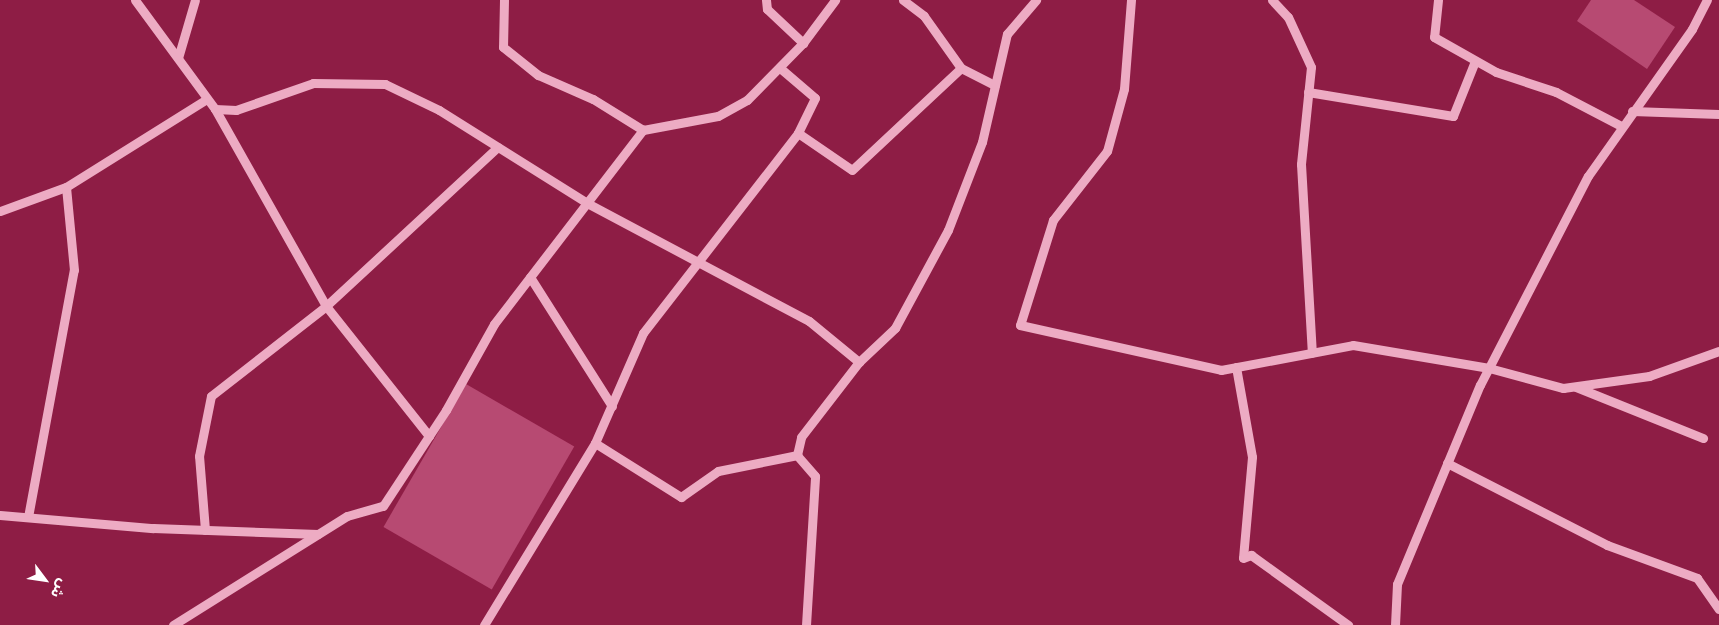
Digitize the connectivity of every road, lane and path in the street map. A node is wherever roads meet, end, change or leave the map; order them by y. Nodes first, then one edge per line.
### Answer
1 (135, 0) edge
2 (195, 0) edge
3 (504, 0) edge
4 (766, 0) edge
5 (835, 0) edge
6 (903, 0) edge
7 (1036, 0) edge
8 (1131, 0) edge
9 (1272, 0) edge
10 (1438, 0) edge
11 (1707, 0) edge
12 (803, 42) junction
13 (178, 58) junction
14 (1475, 61) junction
15 (780, 68) junction
16 (961, 68) junction
17 (995, 85) junction
18 (1308, 92) junction
19 (208, 99) junction
20 (215, 109) junction
21 (1632, 111) junction
22 (1719, 114) edge
23 (1621, 126) junction
24 (643, 130) junction
25 (798, 133) junction
26 (498, 146) junction
27 (66, 187) junction
28 (587, 203) junction
29 (0, 211) edge
30 (699, 264) junction
31 (530, 277) junction
32 (326, 306) junction
33 (1719, 351) edge
34 (1312, 353) junction
35 (859, 362) junction
36 (1236, 367) junction
37 (1489, 368) junction
38 (1574, 386) junction
39 (612, 406) junction
40 (429, 436) junction
41 (1703, 438) dead end
42 (596, 443) junction
43 (796, 455) junction
44 (1447, 463) junction
45 (0, 515) edge
46 (28, 517) junction
47 (205, 530) junction
48 (318, 534) junction
49 (1719, 609) edge
50 (173, 625) edge
51 (484, 625) edge
52 (806, 625) edge
53 (1348, 625) edge
54 (1395, 625) edge

1 - 13 street
2 - 13 street
3 - 24 street
4 - 12 street
5 - 12 street
6 - 16 street
7 - 17 street
8 - 36 street
9 - 18 street
10 - 14 street
11 - 21 street
12 - 15 street
13 - 19 street
14 - 18 street
14 - 23 street
15 - 24 street
15 - 25 street
16 - 17 street
16 - 25 street
17 - 35 street
18 - 34 street
19 - 20 street
19 - 27 street
20 - 26 street
20 - 32 street
21 - 22 street
21 - 23 street
23 - 37 street
24 - 28 street
25 - 30 street
26 - 28 street
26 - 32 street
27 - 29 street
27 - 46 street
28 - 30 street
28 - 31 street
30 - 35 street
30 - 39 street
31 - 39 street
31 - 40 street
32 - 40 street
32 - 47 street
33 - 38 street
34 - 36 street
34 - 37 street
35 - 43 street
36 - 53 street
37 - 38 street
37 - 44 street
38 - 41 street
39 - 42 street
40 - 48 street
42 - 43 street
42 - 51 street
43 - 52 street
44 - 49 street
44 - 54 street
45 - 46 street
46 - 47 street
47 - 48 street
48 - 50 street

